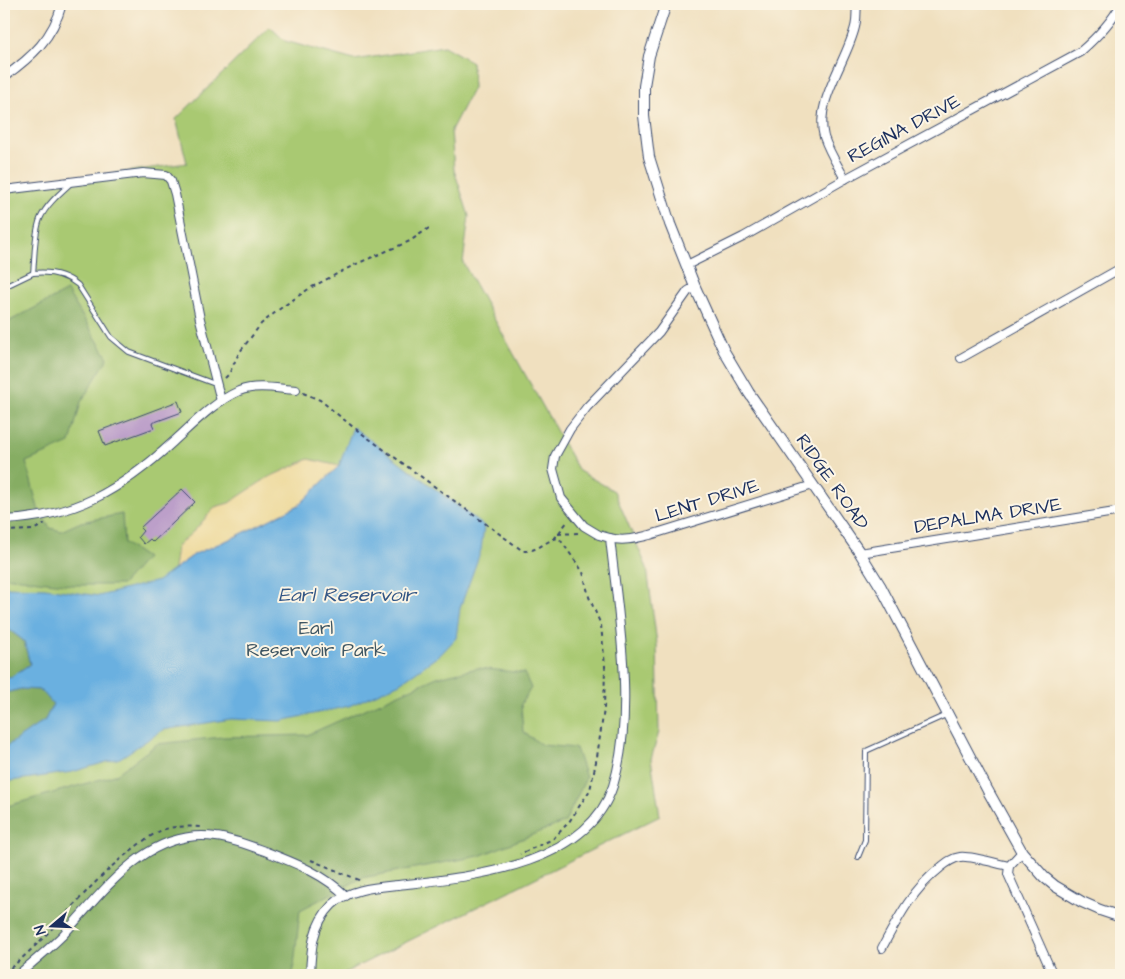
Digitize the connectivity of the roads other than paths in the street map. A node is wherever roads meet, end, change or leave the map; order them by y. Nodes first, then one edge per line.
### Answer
1 (62, 4) edge
2 (666, 4) edge
3 (857, 4) edge
4 (1121, 4) edge
5 (4, 77) edge
6 (845, 179) junction
7 (71, 183) junction
8 (4, 190) edge
9 (687, 266) junction
10 (1121, 268) edge
11 (34, 273) junction
12 (695, 286) junction
13 (4, 287) edge
14 (960, 358) dead end
15 (217, 384) junction
16 (296, 390) road end
17 (221, 401) junction
18 (813, 485) junction
19 (1121, 511) edge
20 (4, 520) edge
21 (610, 538) junction
22 (860, 553) junction
23 (948, 714) junction
24 (1022, 852) junction
25 (858, 857) dead end
26 (1009, 866) junction
27 (346, 896) junction
28 (1121, 917) edge
29 (882, 948) dead end
30 (18, 975) edge
31 (310, 975) edge
32 (1053, 975) edge

1 - 5 street
2 - 9 street, RIDGE ROAD
3 - 6 street
4 - 6 street, REGINA DRIVE
6 - 9 street, REGINA DRIVE
7 - 8 street
7 - 11 lane
7 - 15 street
9 - 12 street, RIDGE ROAD
10 - 14 street
11 - 13 lane
11 - 15 lane
12 - 18 street, RIDGE ROAD
12 - 21 street
15 - 17 street
16 - 17 street
17 - 20 street
18 - 21 street, LENT DRIVE
18 - 22 street, RIDGE ROAD
19 - 22 street, DEPALMA DRIVE
21 - 27 street
22 - 23 street, RIDGE ROAD
23 - 24 street, RIDGE ROAD
23 - 25 lane
24 - 26 street
24 - 28 street, RIDGE ROAD
26 - 29 street
26 - 32 street
27 - 30 street
27 - 31 street

